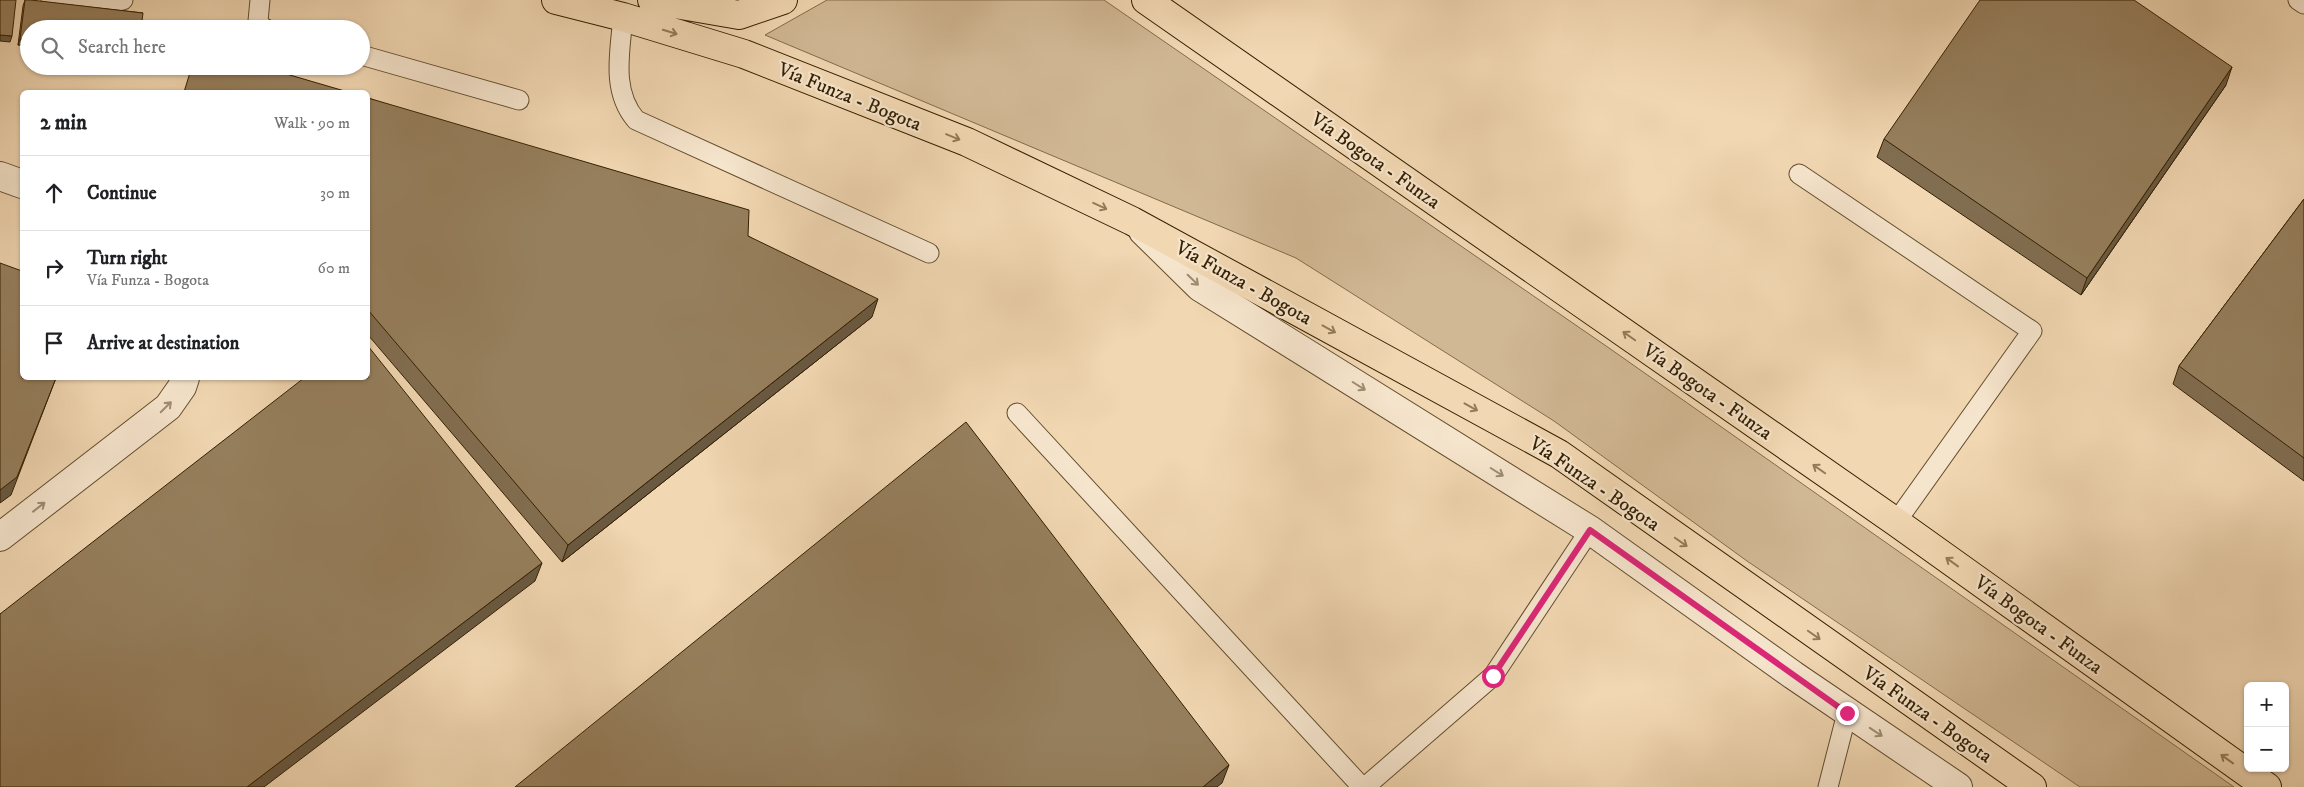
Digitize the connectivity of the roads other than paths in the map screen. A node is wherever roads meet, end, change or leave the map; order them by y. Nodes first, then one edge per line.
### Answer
1 (51, 0) edge
2 (123, 0) edge
3 (260, 0) edge
4 (556, 0) edge
5 (652, 0) edge
6 (782, 0) edge
7 (1146, 0) edge
8 (2298, 0) edge
9 (2304, 4) edge
10 (623, 18) junction
11 (258, 20) edge
12 (370, 58) edge
13 (519, 100) dead end
14 (1799, 174) dead end
15 (0, 176) edge
16 (20, 183) edge
17 (1132, 221) junction
18 (929, 253) dead end
19 (184, 380) edge
20 (1017, 413) dead end
21 (1896, 522) junction
22 (1590, 530) junction
23 (0, 537) edge
24 (1847, 713) junction
25 (1363, 787) edge
26 (1828, 787) edge
27 (1958, 787) edge
28 (2032, 787) edge
29 (2266, 787) edge

1 - 2 lane
3 - 11 lane
4 - 10 main road, Vía Funza - Bogota
5 - 6 main road
21 -> 7 main road, Vía Bogota - Funza
8 - 9 lane
10 -> 17 main road, Vía Funza - Bogota
10 - 18 lane
12 - 13 lane
14 - 21 lane
15 - 16 street
17 -> 22 street, Vía Funza - Bogota
17 -> 28 main road, Vía Funza - Bogota
23 -> 19 street
20 - 25 lane
29 -> 21 main road, Vía Bogota - Funza
22 - 24 street, Vía Funza - Bogota
22 - 25 lane
24 - 26 lane
24 -> 27 street, Vía Funza - Bogota

